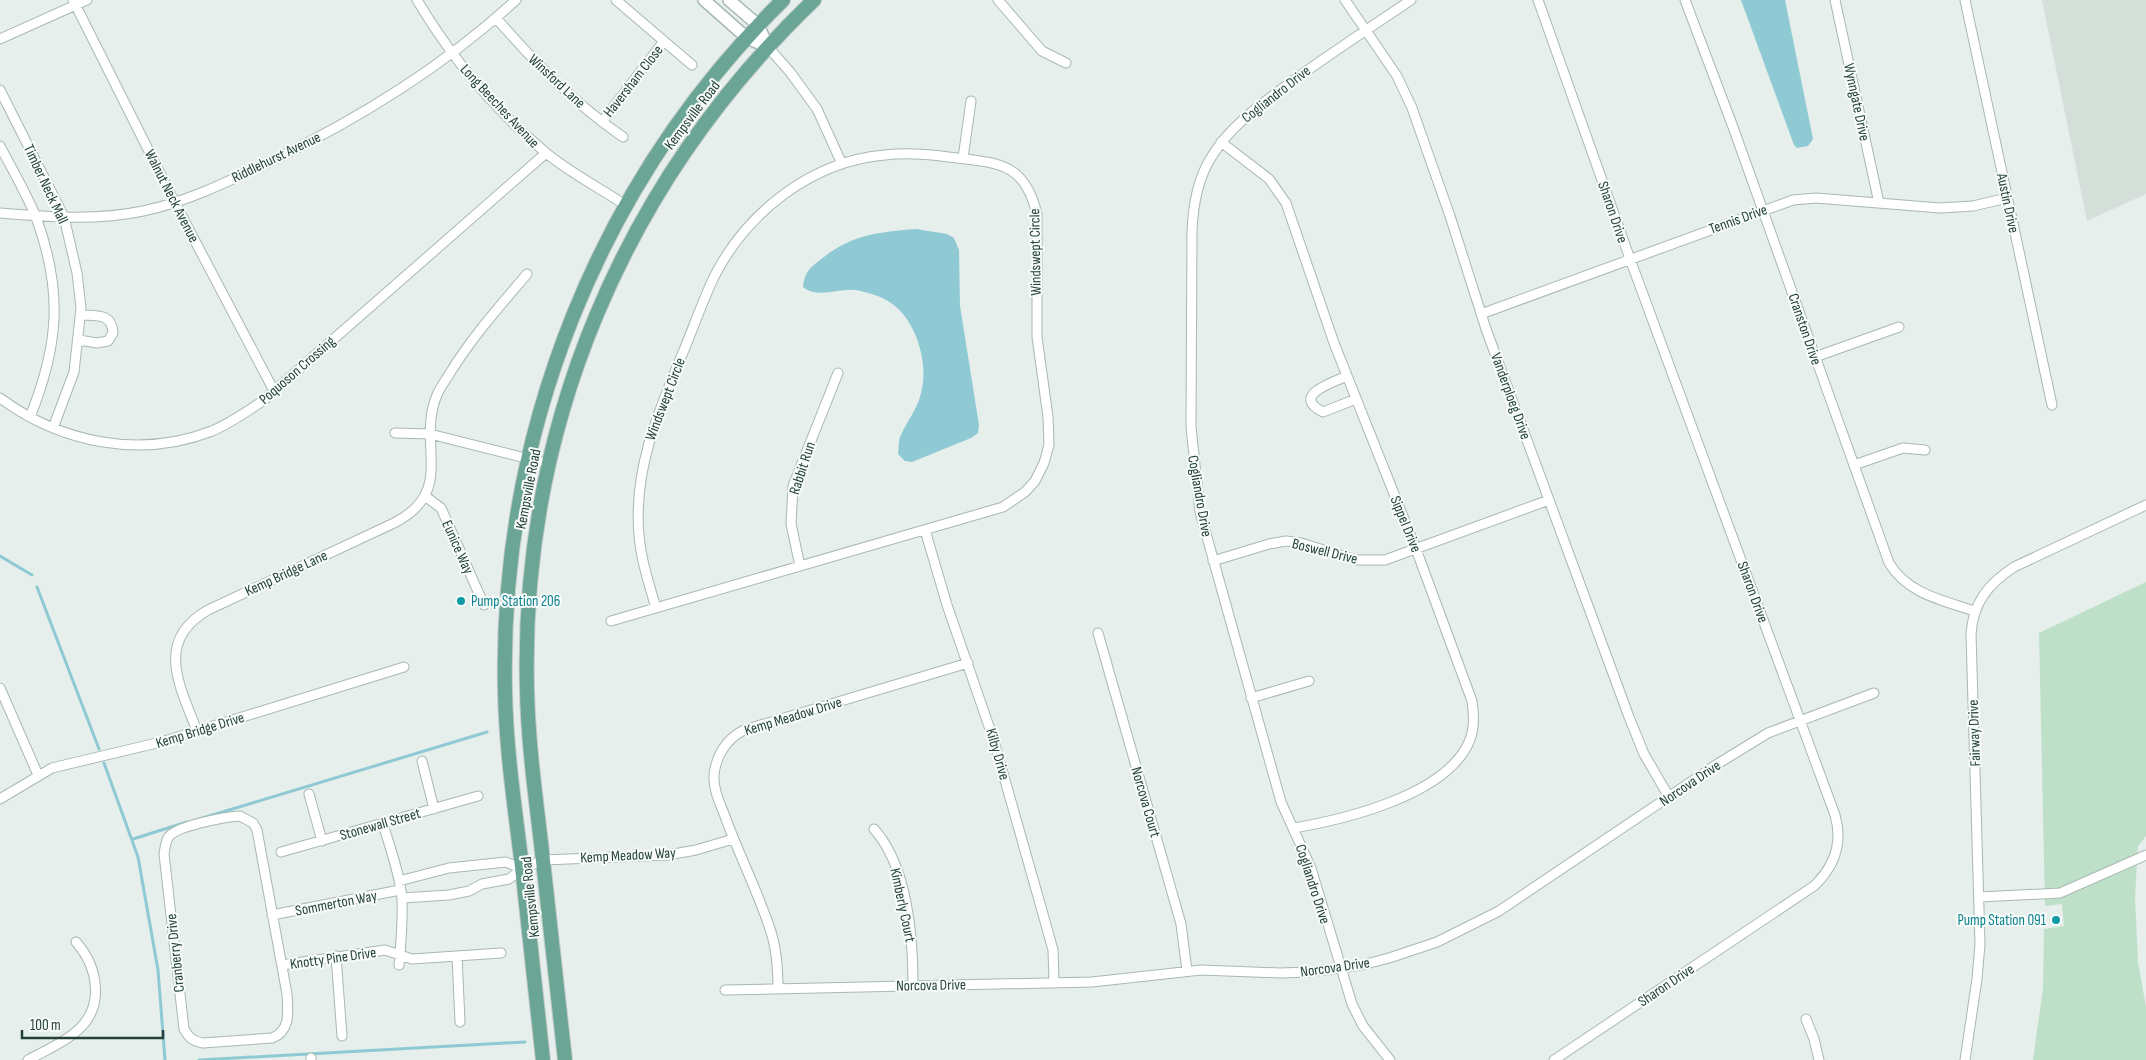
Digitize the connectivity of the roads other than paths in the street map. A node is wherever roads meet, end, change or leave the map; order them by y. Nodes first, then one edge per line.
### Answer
1 (87, 0) edge
2 (417, 0) edge
3 (516, 0) edge
4 (616, 0) edge
5 (704, 0) edge
6 (728, 0) edge
7 (783, 0) edge
8 (814, 0) edge
9 (998, 0) edge
10 (1345, 0) edge
11 (1411, 0) edge
12 (1538, 0) edge
13 (1684, 0) edge
14 (1835, 0) edge
15 (1965, 0) edge
16 (74, 3) edge
17 (496, 18) junction
18 (758, 26) junction
19 (1366, 30) junction
20 (747, 38) junction
21 (0, 39) edge
22 (664, 41) junction
23 (768, 47) junction
24 (452, 54) junction
25 (1066, 63) dead end
26 (692, 65) dead end
27 (0, 90) edge
28 (971, 101) dead end
29 (602, 122) junction
30 (624, 137) dead end
31 (1221, 142) junction
32 (0, 146) edge
33 (546, 154) junction
34 (963, 158) junction
35 (842, 164) junction
36 (2007, 198) junction
37 (174, 203) junction
38 (1878, 203) junction
39 (625, 205) junction
40 (1763, 210) junction
41 (0, 213) edge
42 (35, 216) junction
43 (64, 217) junction
44 (1630, 259) junction
45 (528, 274) dead end
46 (1481, 314) junction
47 (81, 315) junction
48 (1899, 328) dead end
49 (79, 340) junction
50 (1815, 357) junction
51 (838, 373) dead end
52 (1347, 376) junction
53 (274, 391) junction
54 (0, 398) edge
55 (1356, 399) junction
56 (2052, 405) dead end
57 (30, 417) junction
58 (53, 428) junction
59 (395, 433) dead end
60 (430, 434) junction
61 (1926, 450) dead end
62 (528, 458) junction
63 (549, 464) junction
64 (1854, 465) junction
65 (425, 496) junction
66 (1549, 500) junction
67 (2146, 505) edge
68 (925, 530) junction
69 (1416, 549) junction
70 (1213, 561) junction
71 (800, 566) junction
72 (484, 605) dead end
73 (656, 608) junction
74 (1974, 611) junction
75 (611, 621) dead end
76 (1098, 634) dead end
77 (968, 663) junction
78 (404, 667) dead end
79 (1309, 681) dead end
80 (0, 688) edge
81 (1874, 693) dead end
82 (1251, 698) junction
83 (1800, 720) junction
84 (197, 731) junction
85 (422, 761) dead end
86 (38, 775) junction
87 (309, 794) dead end
88 (478, 796) dead end
89 (1669, 797) junction
90 (0, 799) edge
91 (434, 809) junction
92 (383, 824) junction
93 (1294, 828) junction
94 (874, 829) dead end
95 (733, 839) junction
96 (322, 840) junction
97 (281, 852) dead end
98 (2146, 855) edge
99 (543, 860) junction
100 (522, 869) junction
101 (400, 890) junction
102 (1979, 897) junction
103 (272, 915) junction
104 (76, 942) dead end
105 (502, 953) dead end
106 (400, 954) junction
107 (336, 956) junction
108 (457, 956) junction
109 (282, 964) junction
110 (399, 965) dead end
111 (1340, 968) junction
112 (1187, 971) junction
113 (1054, 982) junction
114 (913, 986) junction
115 (778, 989) junction
116 (725, 990) dead end
117 (1806, 1019) dead end
118 (460, 1022) dead end
119 (342, 1036) dead end
120 (28, 1060) edge
121 (543, 1060) edge
122 (565, 1060) edge
123 (1390, 1060) edge
124 (1554, 1060) edge
125 (1819, 1060) edge
126 (1965, 1060) edge

1 - 16 street
2 - 24 street, Long Beeches Avenue
3 - 17 street, Riddlehurst Avenue
4 - 22 street
5 - 20 street
6 - 18 street
7 - 18 main road, Kempsville Road
8 - 23 main road, Kempsville Road
9 - 25 street
10 - 19 street, Vanderploeg Drive
11 - 19 street, Cogliandro Drive
12 - 44 street, Sharon Drive
13 - 40 street, Cranston Drive
14 - 38 street, Wynngate Drive
15 - 36 street, Austin Drive
16 - 21 street
16 - 37 street, Walnut Neck Avenue
17 - 24 street, Riddlehurst Avenue
17 - 29 street, Winsford Lane
18 - 20 main road, Kempsville Road
18 - 23 street
19 - 31 street, Cogliandro Drive
19 - 46 street, Vanderploeg Drive
20 - 23 street
20 - 39 main road, Kempsville Road
22 - 26 street
22 - 29 street, Haversham Close
23 - 35 street
23 - 63 main road, Kempsville Road
24 - 33 street, Long Beeches Avenue
24 - 37 street, Riddlehurst Avenue
27 - 43 street, Timber Neck Mall
28 - 34 street
29 - 30 street, Winsford Lane
31 - 52 street, Sippel Drive
31 - 70 street, Cogliandro Drive
32 - 42 street, Timber Neck Mall
33 - 39 street, Long Beeches Avenue
33 - 53 street, Poquoson Crossing
34 - 35 street, Windswept Circle
34 - 68 street, Windswept Circle
35 - 73 street, Windswept Circle
36 - 38 street, Tennis Drive
36 - 56 street, Austin Drive
37 - 43 street, Riddlehurst Avenue
37 - 53 street, Walnut Neck Avenue
38 - 40 street, Tennis Drive
39 - 62 main road, Kempsville Road
40 - 44 street, Tennis Drive
40 - 50 street, Cranston Drive
41 - 42 street, Riddlehurst Avenue
42 - 43 street, Riddlehurst Avenue
42 - 57 street, Timber Neck Mall
43 - 47 street, Timber Neck Mall
44 - 46 street, Tennis Drive
44 - 83 street, Sharon Drive
45 - 60 street, Kemp Bridge Lane
46 - 66 street, Vanderploeg Drive
47 - 49 street, Timber Neck Mall
47 - 49 street
48 - 50 street
49 - 58 street, Timber Neck Mall
50 - 64 street, Cranston Drive
51 - 71 street, Rabbit Run
52 - 55 street, Sippel Drive
52 - 55 street
53 - 58 street, Poquoson Crossing
54 - 57 street, Poquoson Crossing
55 - 69 street, Sippel Drive
57 - 58 street, Poquoson Crossing
59 - 60 street
60 - 62 street
60 - 65 street, Kemp Bridge Lane
61 - 64 street
62 - 63 street
62 - 100 main road, Kempsville Road
63 - 99 main road, Kempsville Road
64 - 74 street, Cranston Drive
65 - 72 street, Eunice Way
65 - 84 street, Kemp Bridge Lane
66 - 69 street, Boswell Drive
66 - 89 street, Vanderploeg Drive
67 - 74 street, Fairway Drive
68 - 71 street, Windswept Circle
68 - 77 street, Kilby Drive
69 - 70 street, Boswell Drive
69 - 93 street, Sippel Drive
70 - 82 street, Cogliandro Drive
71 - 73 street, Windswept Circle
73 - 75 street, Windswept Circle
74 - 102 street, Fairway Drive
76 - 112 street, Norcova Court
77 - 95 street, Kemp Meadow Drive
77 - 113 street, Kilby Drive
78 - 84 street, Kemp Bridge Drive
79 - 82 street
80 - 86 street
81 - 83 street, Norcova Drive
82 - 93 street, Cogliandro Drive
83 - 89 street, Norcova Drive
83 - 124 street, Sharon Drive
84 - 86 street, Kemp Bridge Drive
85 - 91 street
86 - 90 street, Kemp Bridge Drive
87 - 96 street
88 - 91 street, Stonewall Street
89 - 111 street, Norcova Drive
91 - 92 street, Stonewall Street
92 - 96 street, Stonewall Street
92 - 101 street
93 - 111 street, Cogliandro Drive
94 - 114 street, Kimberly Court
95 - 99 street, Kemp Meadow Way
95 - 115 street, Kemp Meadow Drive
96 - 97 street, Stonewall Street
98 - 102 street
99 - 100 street, Kemp Meadow Way
99 - 122 main road, Kempsville Road
100 - 101 street, Sommerton Way
100 - 101 street, Sommerton Way
100 - 121 main road, Kempsville Road
101 - 103 street, Sommerton Way
101 - 106 street
102 - 126 street, Fairway Drive
103 - 109 street, Cranberry Drive
103 - 109 street, Cranberry Drive
104 - 120 street
105 - 108 street, Knotty Pine Drive
106 - 107 street, Knotty Pine Drive
106 - 108 street, Knotty Pine Drive
106 - 110 street
107 - 109 street, Knotty Pine Drive
107 - 119 street
108 - 118 street
111 - 112 street, Norcova Drive
111 - 123 street, Cogliandro Drive
112 - 113 street, Norcova Drive
113 - 114 street, Norcova Drive
114 - 115 street, Norcova Drive
115 - 116 street, Norcova Drive
117 - 125 street

